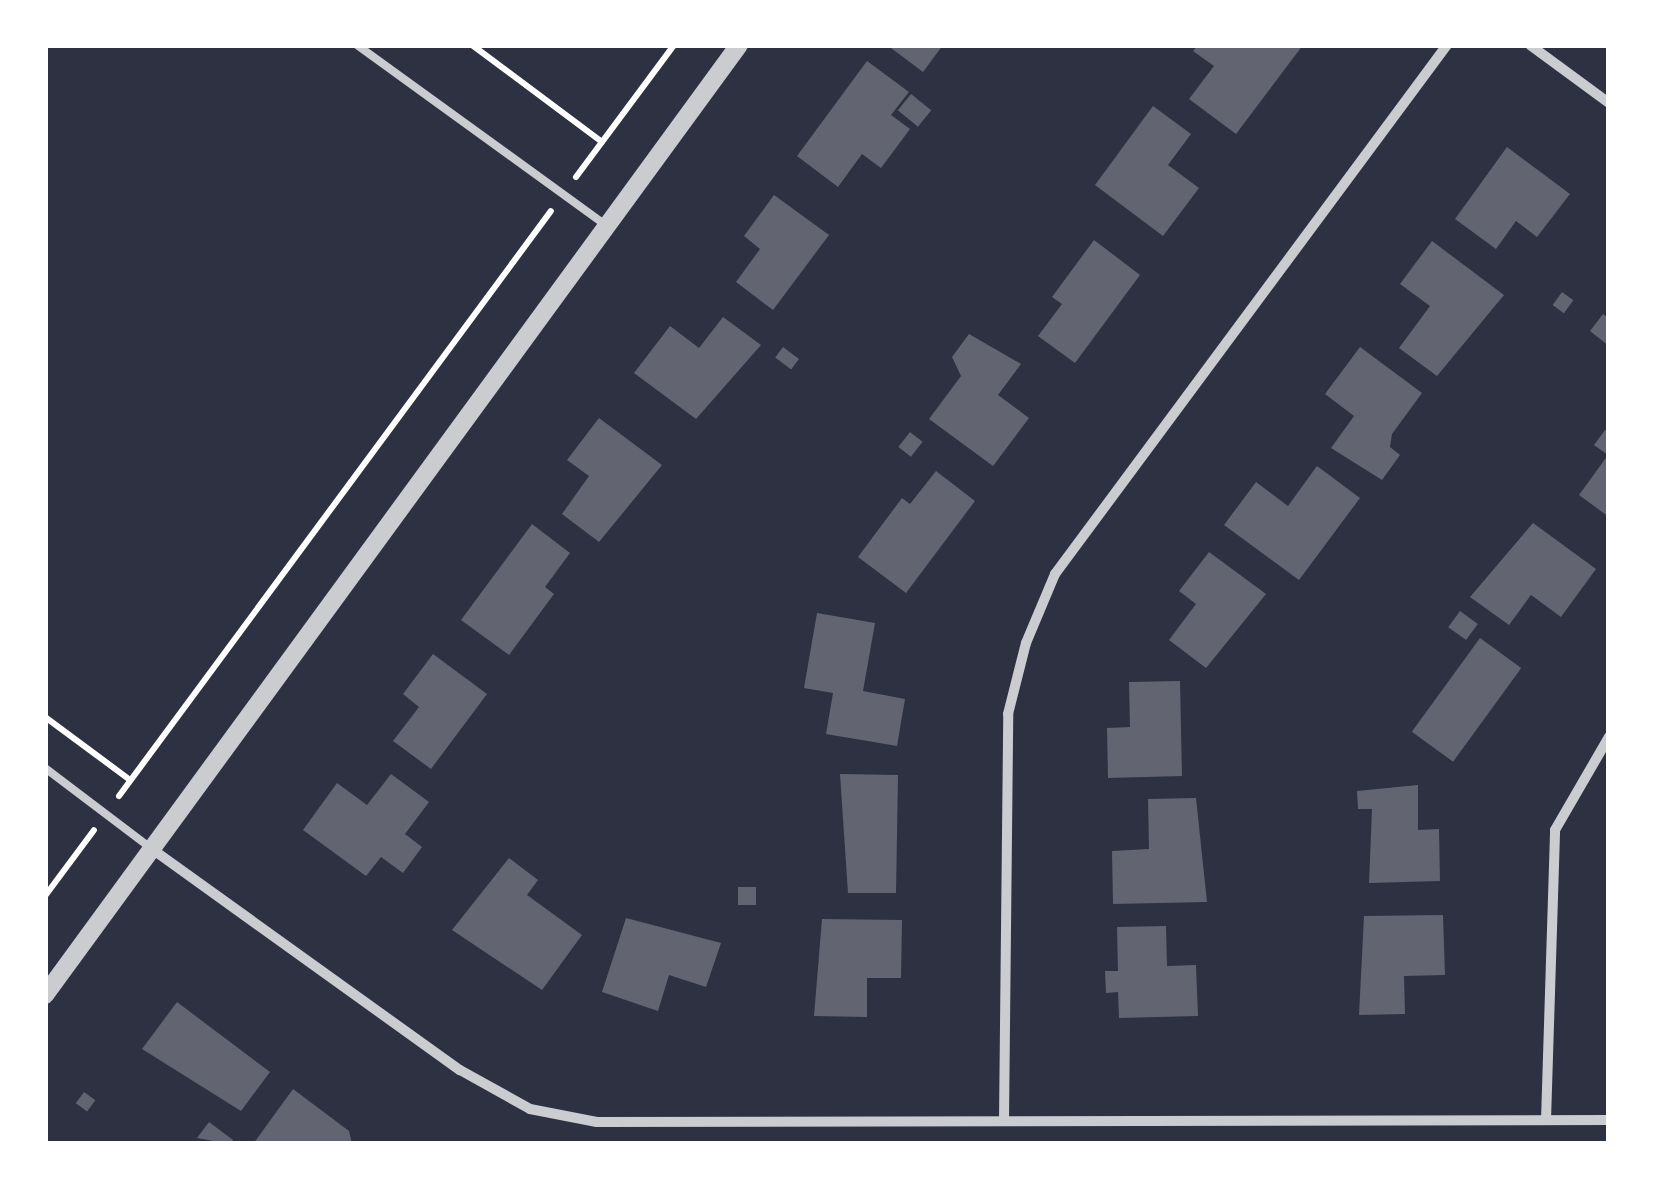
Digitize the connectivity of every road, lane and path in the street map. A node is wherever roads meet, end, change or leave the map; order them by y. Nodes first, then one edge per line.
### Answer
1 (357, 45) edge
2 (472, 45) edge
3 (674, 45) edge
4 (738, 45) edge
5 (1447, 45) edge
6 (1530, 45) edge
7 (1609, 104) edge
8 (602, 142) junction
9 (563, 194) junction
10 (607, 226) junction
11 (45, 717) edge
12 (1609, 738) edge
13 (45, 768) edge
14 (130, 780) junction
15 (106, 814) junction
16 (152, 849) junction
17 (45, 896) edge
18 (45, 996) edge
19 (1546, 1120) junction
20 (1609, 1120) edge
21 (1004, 1121) junction

1 - 9 lane
2 - 8 path
3 - 8 path
4 - 10 street
5 - 21 street
6 - 7 street
8 - 9 path
9 - 10 lane
9 - 14 path
10 - 16 street
11 - 14 path
12 - 19 street
13 - 15 lane
14 - 15 path
15 - 16 lane
15 - 17 path
16 - 18 street
16 - 21 street
19 - 20 street
19 - 21 street

